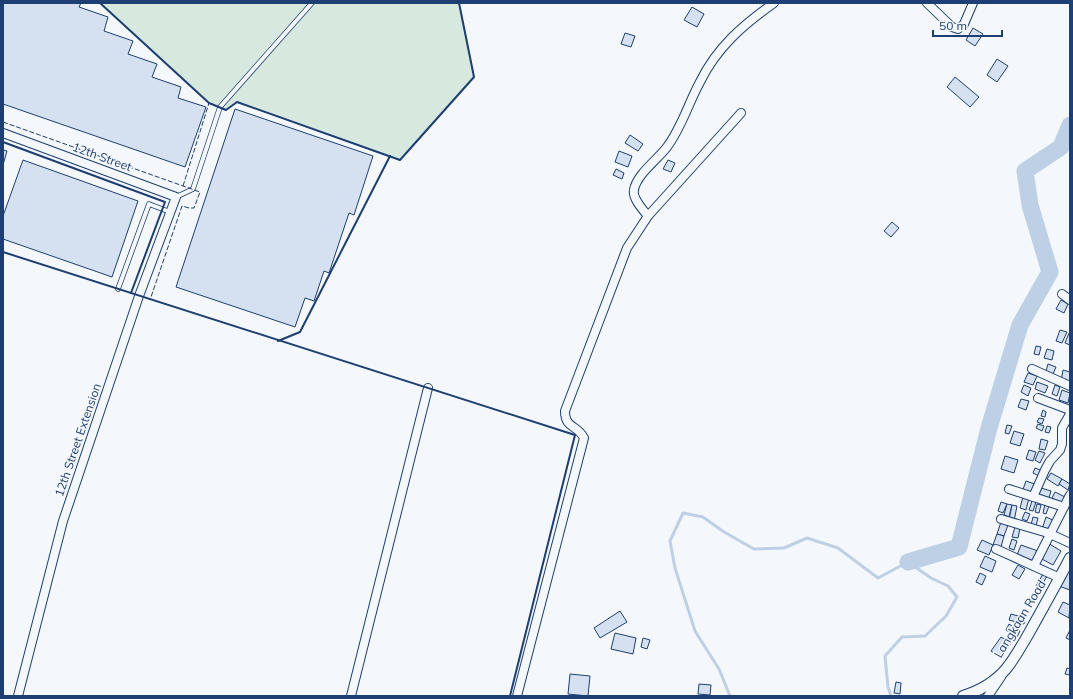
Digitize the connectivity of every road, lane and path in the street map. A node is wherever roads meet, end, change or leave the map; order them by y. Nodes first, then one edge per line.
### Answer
1 (312, 3) edge
2 (774, 3) edge
3 (927, 3) edge
4 (973, 3) edge
5 (741, 113) dead end
6 (3, 133) edge
7 (176, 197) junction
8 (171, 212) junction
9 (648, 216) junction
10 (118, 289) dead end
11 (1062, 294) dead end
12 (1070, 300) edge
13 (1032, 369) dead end
14 (1070, 386) edge
15 (428, 388) dead end
16 (1038, 398) dead end
17 (1070, 410) edge
18 (1070, 414) edge
19 (1009, 489) dead end
20 (1070, 495) edge
21 (1033, 497) junction
22 (1064, 507) junction
23 (1001, 519) dead end
24 (1051, 534) junction
25 (1070, 543) edge
26 (996, 549) dead end
27 (1069, 564) edge
28 (1034, 566) junction
29 (1060, 578) junction
30 (1006, 669) junction
31 (18, 696) edge
32 (351, 696) edge
33 (517, 696) edge
34 (963, 696) edge
35 (988, 696) edge

1 - 7 lane
2 - 9 street
3 - 4 street
5 - 9 street
6 - 7 street, 12th Street
7 - 8 street, 12th Street Extension
8 - 10 lane
8 - 31 street, 12th Street Extension
9 - 33 street
11 - 12 street
13 - 14 street
15 - 32 street
16 - 17 street
18 - 21 street
19 - 21 street
20 - 22 street
21 - 22 street
22 - 24 street
23 - 24 street
24 - 25 street
24 - 28 street
26 - 28 street
27 - 29 street, Langkaan Road
28 - 29 street
29 - 30 street, Langkaan Road
30 - 34 street, Langkaan Road
30 - 35 street

